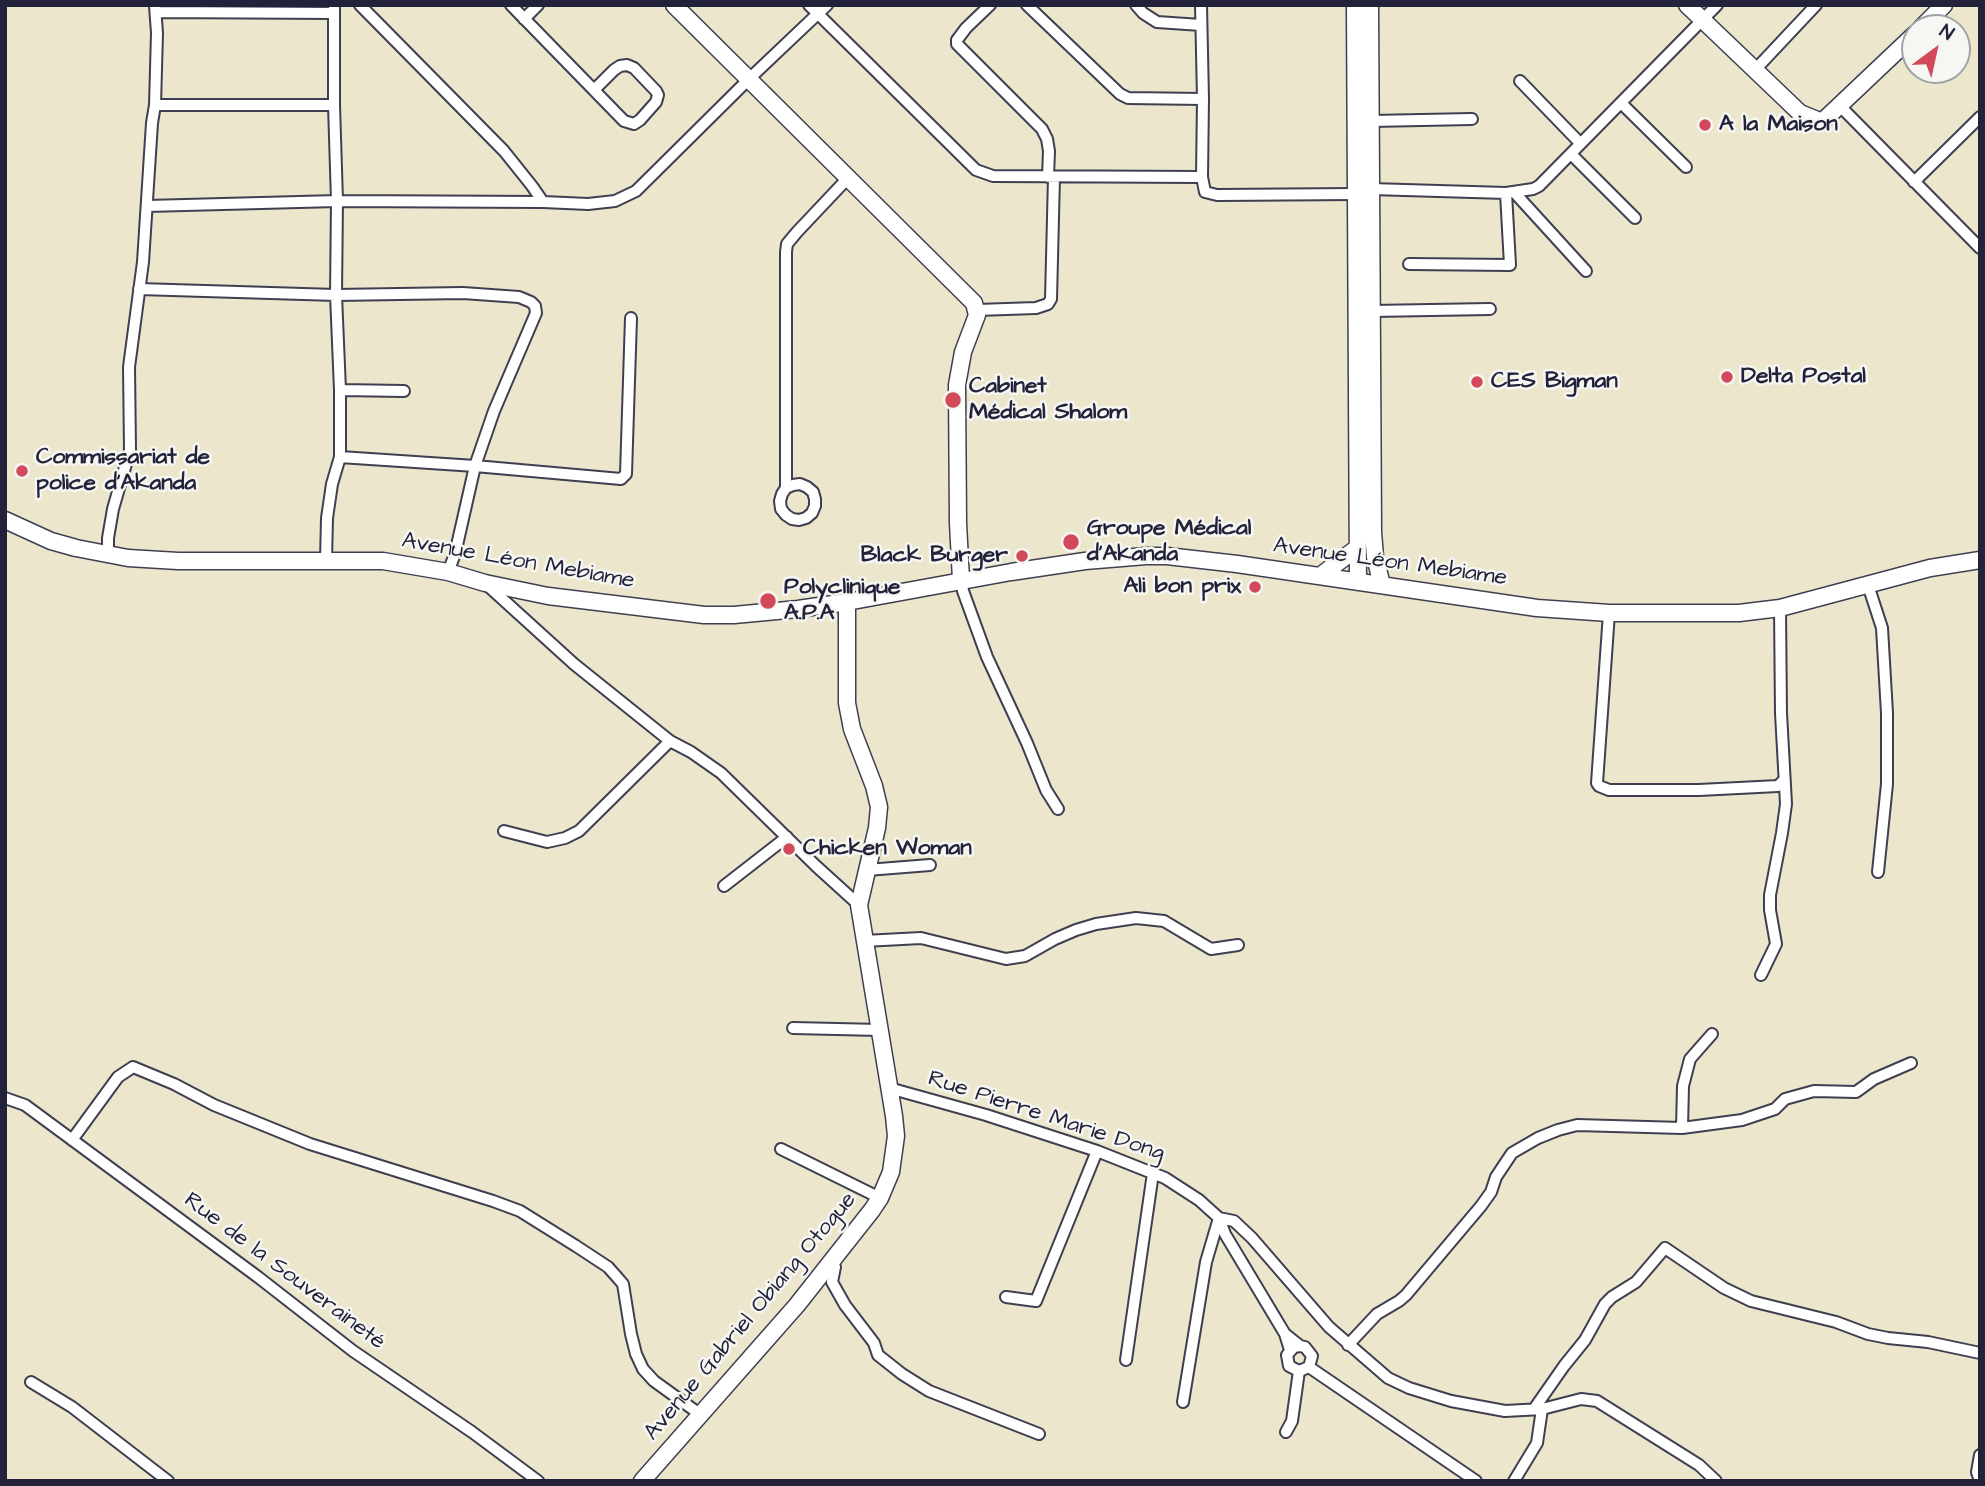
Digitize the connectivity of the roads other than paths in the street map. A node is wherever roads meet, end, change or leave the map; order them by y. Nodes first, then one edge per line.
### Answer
1 (360, 5) edge
2 (511, 5) edge
3 (538, 5) edge
4 (674, 5) edge
5 (809, 5) edge
6 (827, 5) edge
7 (990, 5) edge
8 (1027, 5) edge
9 (1136, 5) edge
10 (1201, 5) edge
11 (1355, 5) edge
12 (1370, 5) edge
13 (1687, 5) edge
14 (1717, 5) edge
15 (1816, 5) edge
16 (155, 9) edge
17 (334, 9) edge
18 (818, 15) junction
19 (524, 19) junction
20 (1703, 20) junction
21 (1201, 24) junction
22 (1901, 47) edge
23 (1754, 71) junction
24 (749, 79) junction
25 (1520, 81) dead end
26 (594, 90) junction
27 (1203, 99) junction
28 (1621, 103) junction
29 (155, 105) junction
30 (334, 105) junction
31 (1840, 106) junction
32 (1980, 117) edge
33 (1472, 119) dead end
34 (1371, 121) junction
35 (1580, 143) junction
36 (1571, 154) junction
37 (1686, 167) dead end
38 (1051, 177) junction
39 (1202, 177) junction
40 (848, 178) junction
41 (1914, 182) junction
42 (1364, 192) junction
43 (1510, 193) junction
44 (337, 201) junction
45 (543, 202) junction
46 (147, 206) junction
47 (1635, 218) dead end
48 (1978, 244) edge
49 (1409, 264) dead end
50 (1586, 271) dead end
51 (139, 289) junction
52 (336, 295) junction
53 (1490, 309) dead end
54 (977, 310) junction
55 (1372, 311) junction
56 (631, 318) dead end
57 (340, 390) junction
58 (404, 391) dead end
59 (340, 457) junction
60 (475, 466) junction
61 (786, 488) dead end
62 (5, 520) edge
63 (1357, 548) junction
64 (108, 555) junction
65 (1980, 560) edge
66 (326, 561) junction
67 (448, 572) junction
68 (1320, 576) junction
69 (961, 580) junction
70 (1358, 582) junction
71 (485, 583) junction
72 (1381, 584) junction
73 (1868, 585) junction
74 (847, 602) junction
75 (1780, 608) junction
76 (1609, 613) junction
77 (670, 740) junction
78 (1783, 781) junction
79 (1058, 809) dead end
80 (504, 831) dead end
81 (787, 837) junction
82 (930, 866) dead end
83 (867, 870) junction
84 (1878, 872) dead end
85 (724, 886) dead end
86 (859, 905) junction
87 (864, 941) junction
88 (1238, 945) dead end
89 (1761, 975) dead end
90 (793, 1028) dead end
91 (880, 1030) junction
92 (1712, 1034) dead end
93 (1911, 1063) dead end
94 (889, 1088) junction
95 (5, 1098) edge
96 (1682, 1128) junction
97 (72, 1140) junction
98 (780, 1149) dead end
99 (1097, 1151) junction
100 (1153, 1173) junction
101 (880, 1198) junction
102 (1219, 1218) junction
103 (831, 1263) junction
104 (1006, 1297) dead end
105 (1348, 1345) junction
106 (1295, 1348) junction
107 (1980, 1353) edge
108 (1126, 1360) dead end
109 (1304, 1369) junction
110 (32, 1382) dead end
111 (1183, 1402) dead end
112 (1538, 1409) junction
113 (701, 1415) junction
114 (1286, 1432) dead end
115 (1039, 1434) dead end
116 (1980, 1455) edge
117 (168, 1481) edge
118 (538, 1481) edge
119 (642, 1481) edge
120 (1476, 1481) edge
121 (1514, 1481) edge
122 (1716, 1481) edge
123 (1980, 1481) edge

1 - 45 street
2 - 19 street
3 - 19 street
4 - 24 street
5 - 18 street
6 - 18 street
7 - 38 street
8 - 27 street
9 - 21 street
10 - 21 street
11 - 42 street
12 - 34 street
13 - 20 street
14 - 20 street
15 - 23 street
16 - 17 street
16 - 29 street
17 - 30 street
18 - 24 street
18 - 38 street
19 - 26 street
20 - 23 street
20 - 28 street
21 - 27 street
22 - 31 street
23 - 31 street
24 - 40 street
24 - 45 street
25 - 35 street
26 - 26 street
27 - 39 street
28 - 35 street
28 - 37 street
29 - 30 street
29 - 46 street
30 - 44 street
31 - 41 street
32 - 41 street
33 - 34 street
34 - 42 street
35 - 36 street
36 - 43 street
36 - 47 street
38 - 39 street
38 - 54 street
39 - 42 street
40 - 54 street
40 - 61 street
41 - 48 street
42 - 43 street
42 - 55 street
42 - 63 street
43 - 49 street
43 - 50 street
44 - 45 street
44 - 46 street
44 - 52 street
46 - 51 street
51 - 52 street
51 - 64 street
52 - 57 street
52 - 60 street
53 - 55 street
54 - 69 street
55 - 72 street
56 - 60 street
57 - 58 street
57 - 59 street
59 - 60 street
59 - 66 street
60 - 67 street
62 - 64 street, Avenue Léon Mebiame
63 - 68 street
63 - 70 street
64 - 66 street, Avenue Léon Mebiame
65 - 73 street, Avenue Léon Mebiame
66 - 67 street, Avenue Léon Mebiame
67 - 71 street, Avenue Léon Mebiame
68 - 69 street, Avenue Léon Mebiame
68 - 70 street, Avenue Léon Mebiame
69 - 74 street, Avenue Léon Mebiame
69 - 79 street
70 - 72 street, Avenue Léon Mebiame
71 - 74 street, Avenue Léon Mebiame
71 - 77 street
72 - 76 street, Avenue Léon Mebiame
73 - 75 street, Avenue Léon Mebiame
73 - 84 street
74 - 83 street, Avenue Gabriel Obiang Otogue
75 - 76 street, Avenue Léon Mebiame
75 - 78 street
76 - 78 street
77 - 80 street
77 - 81 street
78 - 89 street
81 - 85 street
81 - 86 street
82 - 83 street
83 - 86 street, Avenue Gabriel Obiang Otogue
86 - 87 street, Avenue Gabriel Obiang Otogue
87 - 88 street
87 - 91 street, Avenue Gabriel Obiang Otogue
90 - 91 street
91 - 94 street, Avenue Gabriel Obiang Otogue
92 - 96 street
93 - 96 street
94 - 99 street, Rue Pierre Marie Dong
94 - 101 street, Avenue Gabriel Obiang Otogue
95 - 97 street, Rue de la Souveraineté
96 - 105 street
97 - 113 street
97 - 118 street, Rue de la Souveraineté
98 - 101 street
99 - 100 street, Rue Pierre Marie Dong
99 - 104 street
100 - 102 street, Rue Pierre Marie Dong
100 - 108 street
101 - 103 street, Avenue Gabriel Obiang Otogue
102 - 105 street
102 - 106 street
102 - 111 street
103 - 113 street, Avenue Gabriel Obiang Otogue
103 - 115 street
105 - 112 street
106 - 109 street
106 - 109 street
107 - 112 street
109 - 114 street
109 - 120 street
110 - 117 street
112 - 121 street
112 - 122 street
113 - 119 street, Avenue Gabriel Obiang Otogue
116 - 123 street

